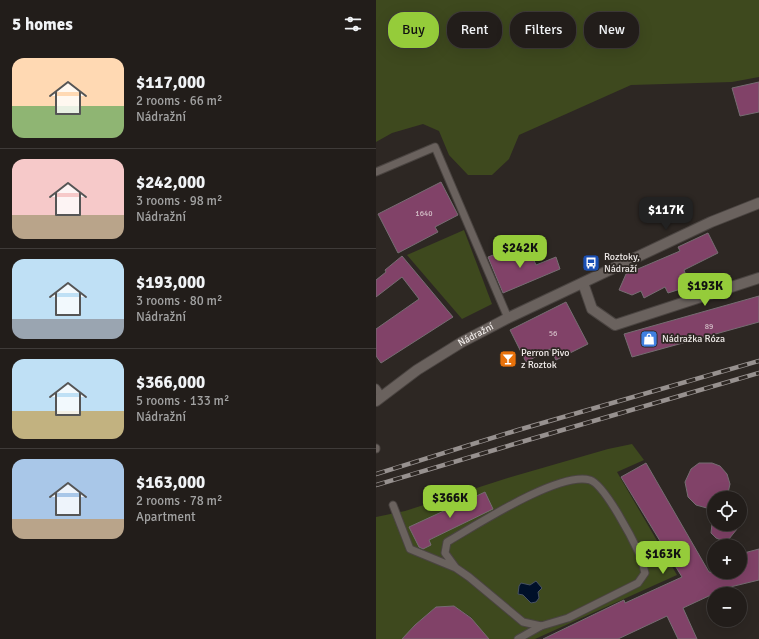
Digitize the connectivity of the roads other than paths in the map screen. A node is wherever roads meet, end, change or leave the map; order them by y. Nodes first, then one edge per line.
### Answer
1 (376, 172) edge
2 (759, 203) edge
3 (759, 278) edge
4 (583, 283) junction
5 (508, 318) junction
6 (376, 388) edge
7 (379, 399) edge
8 (393, 505) dead end
9 (456, 568) junction
10 (541, 626) junction
11 (518, 639) edge

1 - 5 lane
2 - 4 main road, Nádražní
3 - 4 main road
4 - 5 main road, Nádražní
5 - 7 main road, Nádražní
6 - 7 lane
8 - 9 lane
9 - 10 lane
9 - 10 lane
10 - 11 lane

